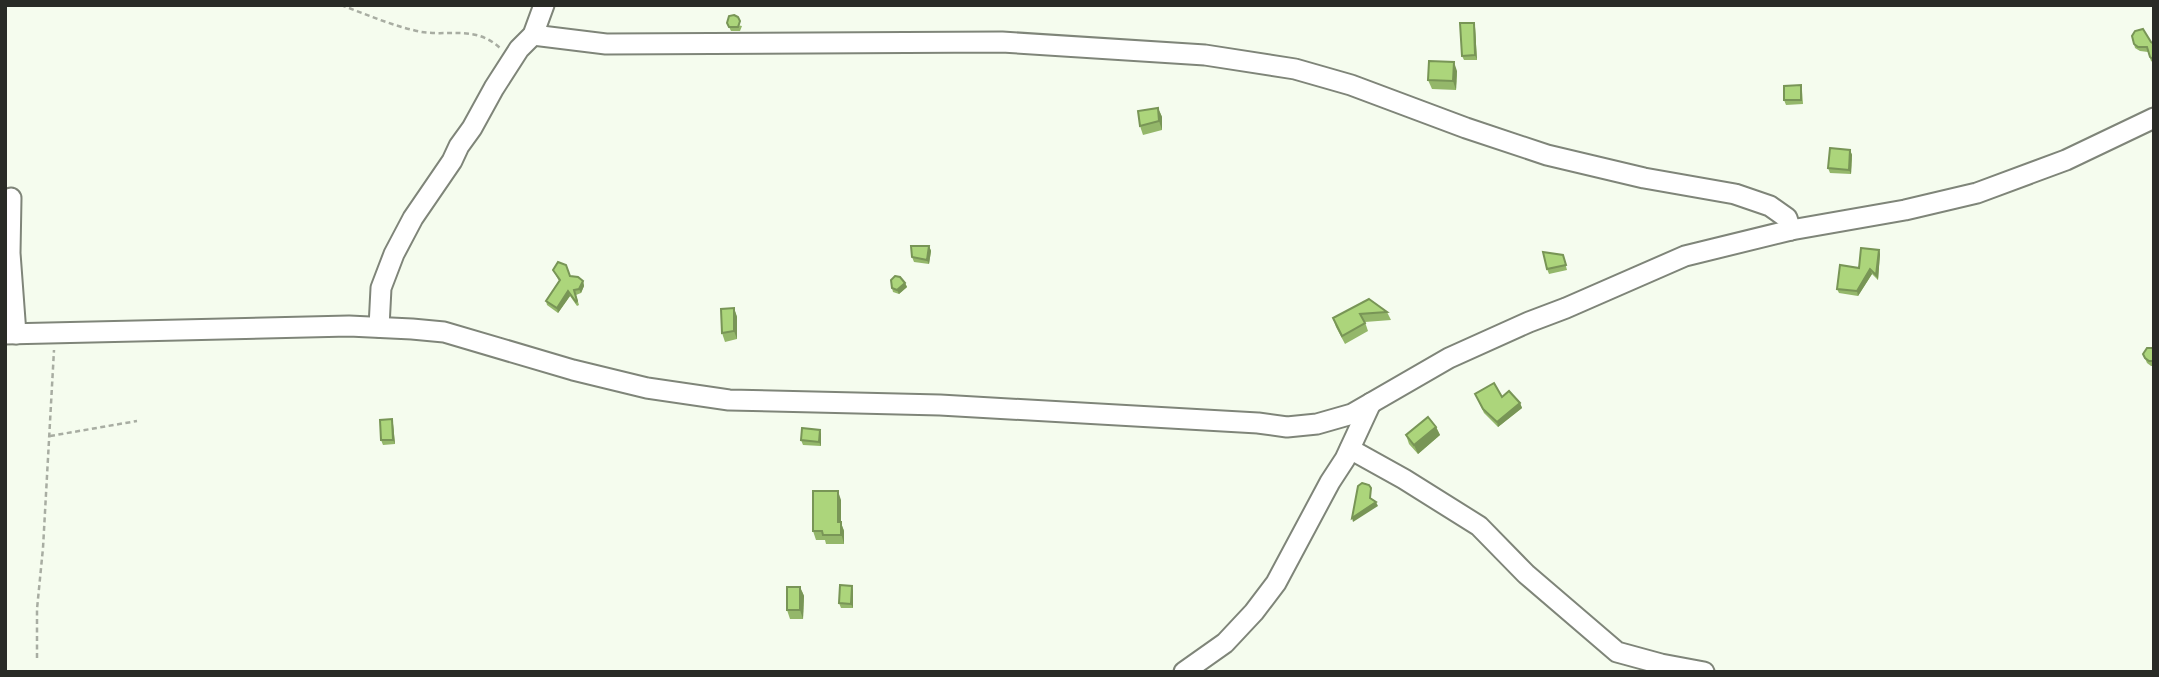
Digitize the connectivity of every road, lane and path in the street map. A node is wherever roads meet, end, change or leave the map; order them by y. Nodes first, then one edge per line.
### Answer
1 (341, 5) edge
2 (544, 5) edge
3 (533, 35) junction
4 (513, 59) junction
5 (2154, 118) edge
6 (11, 198) dead end
7 (1791, 230) junction
8 (379, 327) junction
9 (54, 333) junction
10 (10, 334) edge
11 (1371, 403) junction
12 (137, 421) dead end
13 (50, 436) junction
14 (1350, 449) junction
15 (37, 658) dead end
16 (1184, 672) edge
17 (1704, 672) edge

1 - 4 path
2 - 3 street
3 - 4 street
3 - 7 street
4 - 8 street
5 - 7 street
6 - 10 street
7 - 11 street
8 - 9 street
8 - 11 street
9 - 10 street
9 - 13 path
11 - 14 street
12 - 13 path
13 - 15 path
14 - 16 street
14 - 17 street

